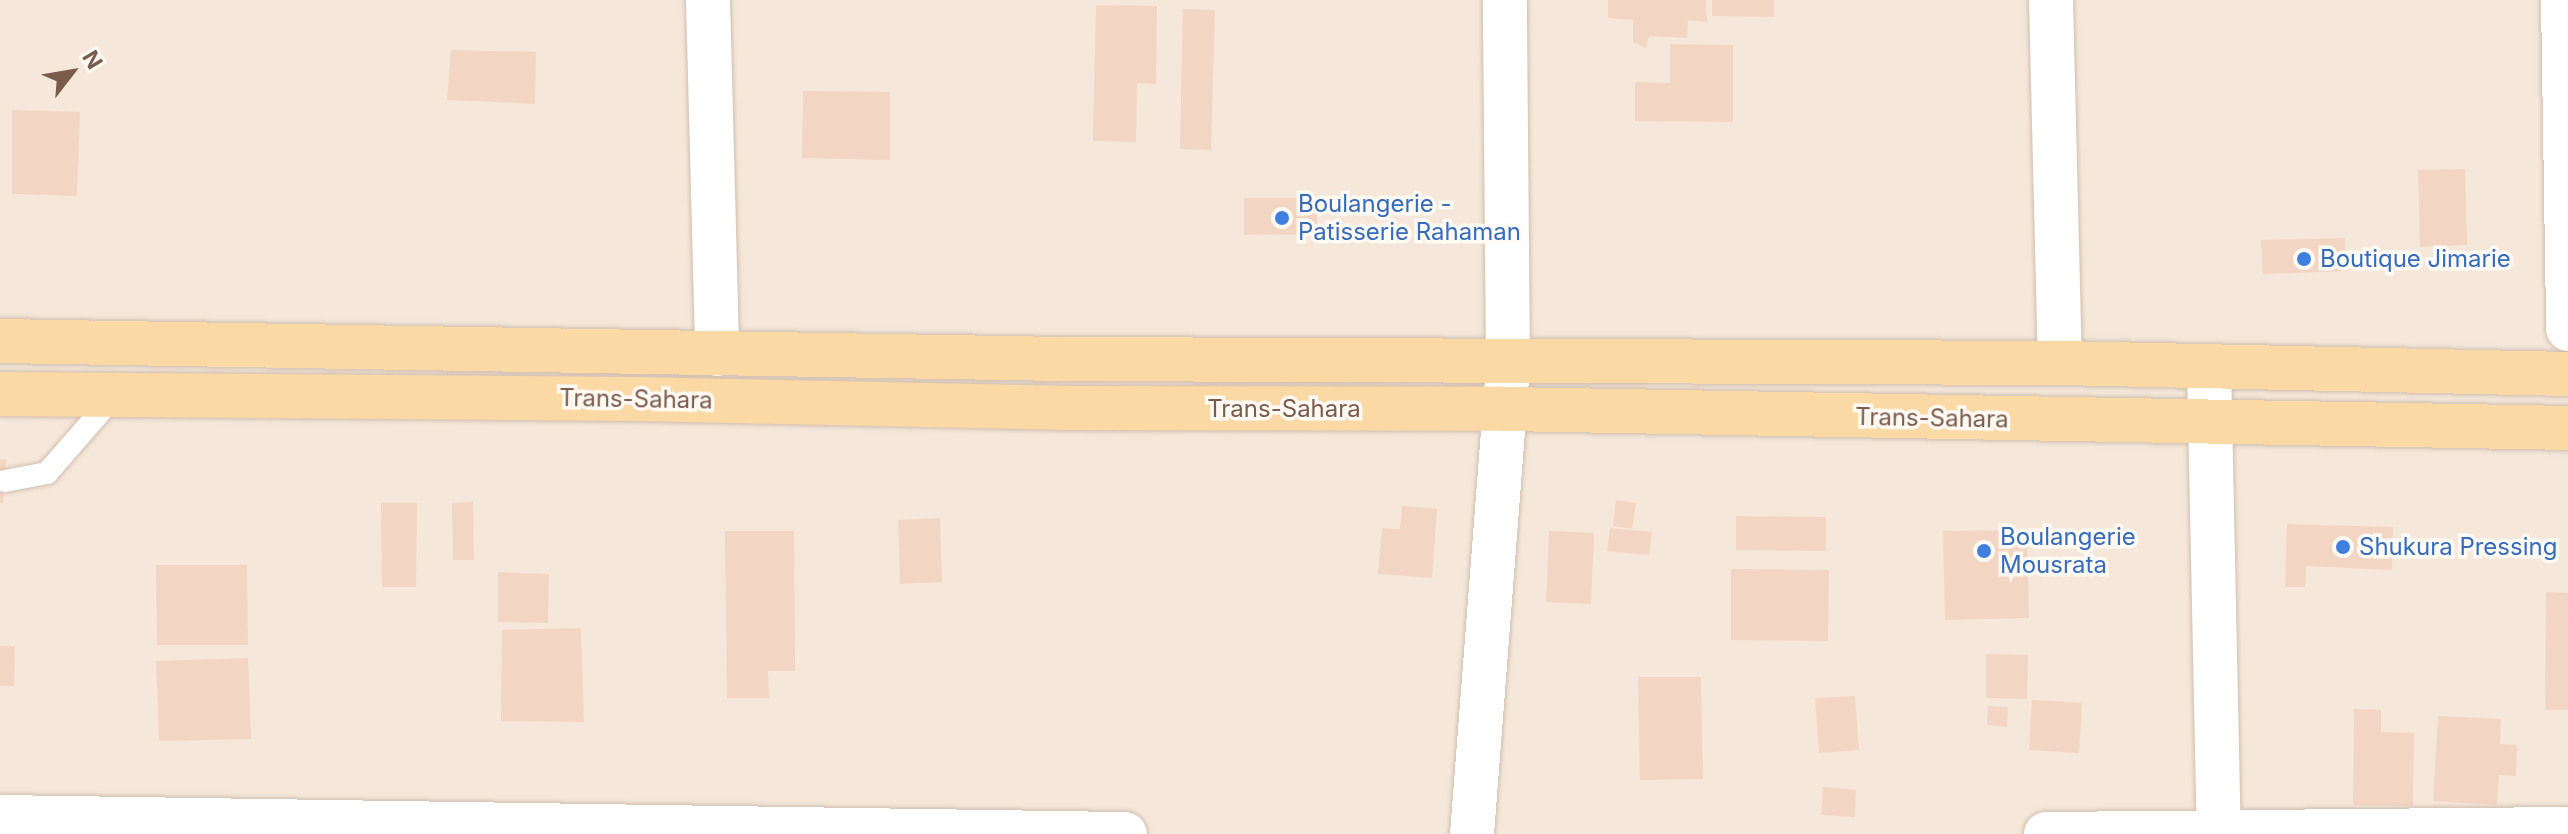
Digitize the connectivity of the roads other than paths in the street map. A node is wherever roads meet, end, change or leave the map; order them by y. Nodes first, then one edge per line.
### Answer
1 (708, 0) edge
2 (1505, 0) edge
3 (2051, 0) edge
4 (2563, 0) edge
5 (2568, 329) edge
6 (0, 341) edge
7 (637, 352) junction
8 (717, 354) junction
9 (1067, 359) junction
10 (1508, 363) junction
11 (2060, 363) junction
12 (2209, 367) junction
13 (2568, 374) edge
14 (0, 394) edge
15 (115, 395) junction
16 (636, 399) junction
17 (1066, 408) junction
18 (1505, 409) junction
19 (2211, 423) junction
20 (2568, 428) edge
21 (5, 481) dead end
22 (0, 817) edge
23 (124, 827) edge
24 (507, 830) edge
25 (2559, 831) edge
26 (2219, 832) edge
27 (1125, 834) edge
28 (1472, 834) edge
29 (2046, 834) edge

1 - 8 street
2 - 10 street
3 - 11 street
4 - 5 street
6 - 7 main road, Trans-Sahara
7 - 8 main road, Trans-Sahara
7 - 16 main road
8 - 9 main road, Trans-Sahara
9 - 10 main road, Trans-Sahara
9 - 17 main road
10 - 11 main road, Trans-Sahara
10 - 18 street
11 - 12 main road, Trans-Sahara
12 - 13 main road, Trans-Sahara
12 - 19 street
14 - 15 main road, Trans-Sahara
15 - 16 main road, Trans-Sahara
15 - 21 lane
16 - 17 main road, Trans-Sahara
17 - 18 main road, Trans-Sahara
18 - 19 main road, Trans-Sahara
18 - 28 street
19 - 20 main road, Trans-Sahara
19 - 26 street
22 - 23 street
23 - 24 street
24 - 27 street
25 - 26 street
26 - 29 street

